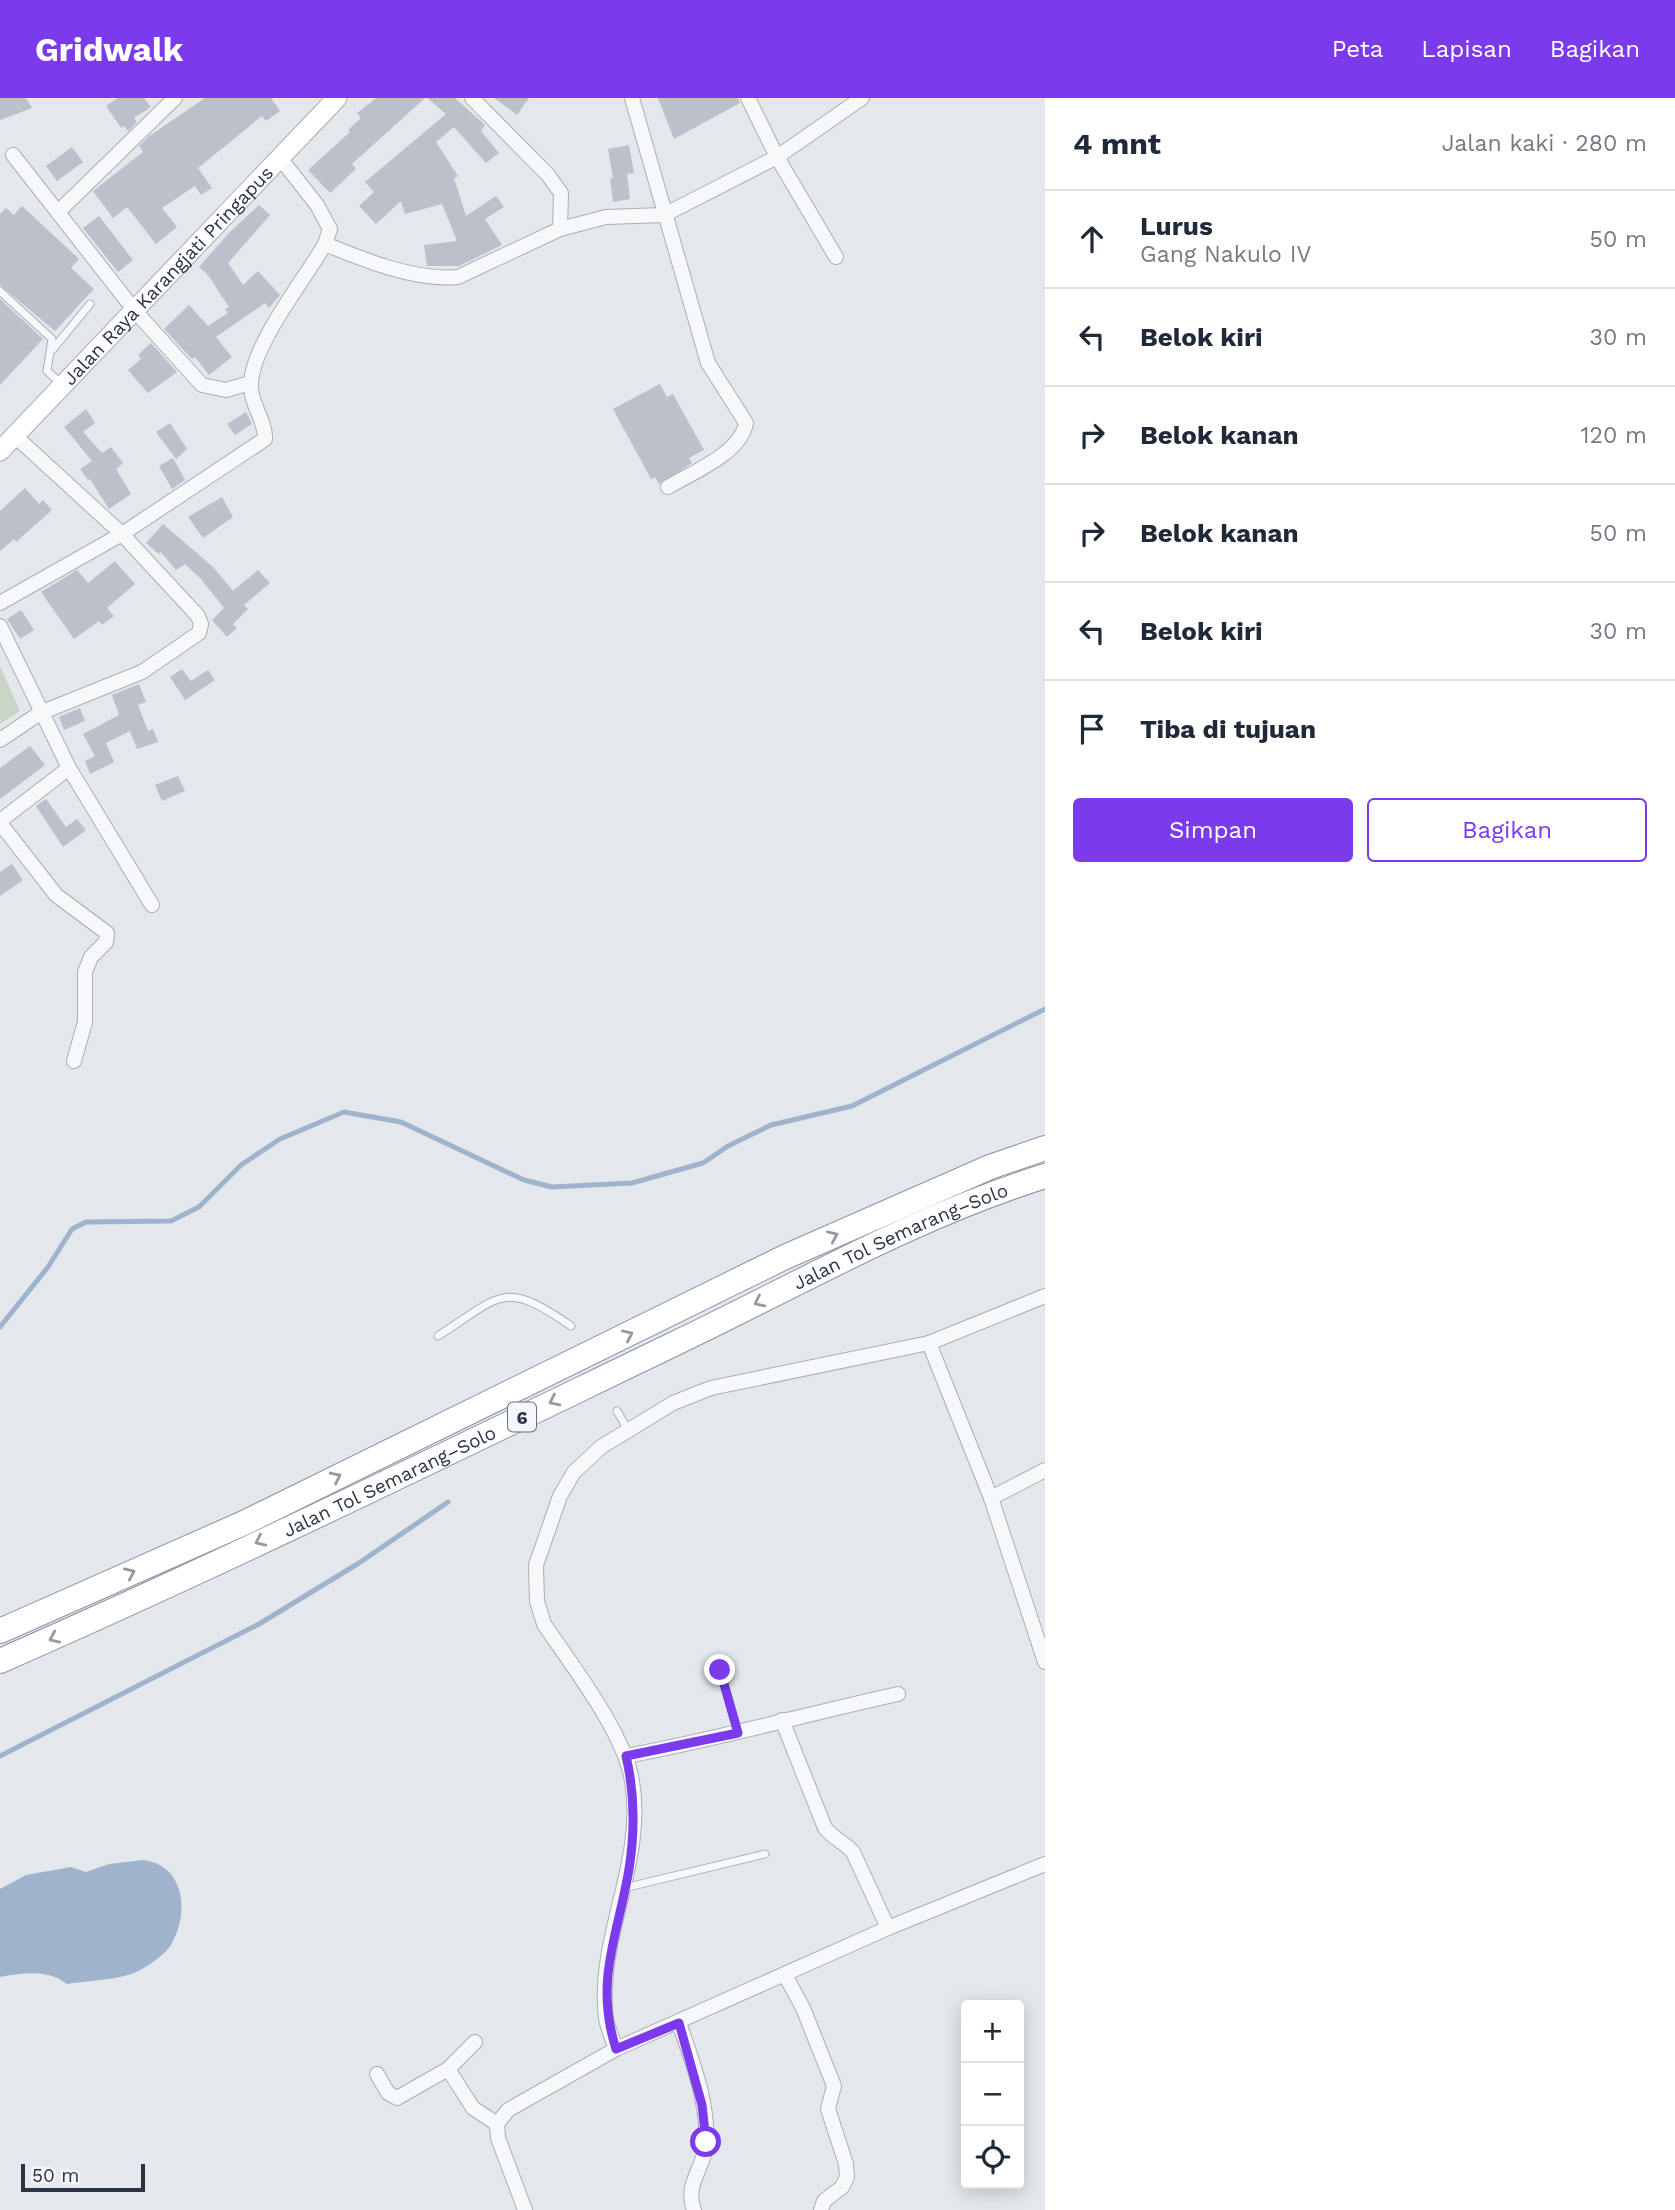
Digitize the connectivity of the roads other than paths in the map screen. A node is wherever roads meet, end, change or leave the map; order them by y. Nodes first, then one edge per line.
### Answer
1 (175, 98) edge
2 (337, 98) edge
3 (472, 98) edge
4 (632, 98) edge
5 (748, 98) edge
6 (862, 98) edge
7 (13, 155) dead end
8 (777, 157) junction
9 (280, 158) junction
10 (58, 212) junction
11 (664, 215) junction
12 (560, 229) junction
13 (326, 244) junction
14 (836, 257) dead end
15 (0, 291) edge
16 (90, 304) dead end
17 (135, 312) junction
18 (53, 349) junction
19 (250, 383) junction
20 (64, 386) junction
21 (15, 436) junction
22 (0, 451) edge
23 (668, 487) dead end
24 (122, 534) junction
25 (0, 603) edge
26 (0, 626) edge
27 (40, 713) junction
28 (0, 740) edge
29 (69, 768) junction
30 (0, 822) edge
31 (152, 905) dead end
32 (74, 1061) dead end
33 (1045, 1148) edge
34 (1045, 1176) edge
35 (1045, 1296) edge
36 (571, 1326) dead end
37 (438, 1336) dead end
38 (929, 1343) junction
39 (617, 1411) dead end
40 (628, 1430) junction
41 (1045, 1470) edge
42 (991, 1498) junction
43 (1039, 1615) edge
44 (0, 1631) edge
45 (0, 1661) edge
46 (1045, 1662) edge
47 (720, 1670) dead end
48 (898, 1694) dead end
49 (782, 1720) junction
50 (738, 1733) junction
51 (626, 1756) junction
52 (765, 1854) dead end
53 (1045, 1864) edge
54 (624, 1889) junction
55 (888, 1928) junction
56 (785, 1975) junction
57 (679, 2023) junction
58 (475, 2042) dead end
59 (616, 2049) junction
60 (448, 2069) junction
61 (377, 2074) dead end
62 (497, 2124) junction
63 (525, 2210) edge
64 (694, 2210) edge
65 (821, 2210) edge

1 - 10 street
2 - 9 street, Jalan Raya Karangjati Pringapus
3 - 12 street
4 - 11 street
5 - 8 street
6 - 8 street
7 - 10 street
8 - 11 street
8 - 14 street
9 - 13 street
9 - 17 street, Jalan Raya Karangjati Pringapus
10 - 17 street
11 - 12 street
11 - 23 street
12 - 13 street
13 - 19 street
15 - 18 lane
16 - 18 lane
17 - 19 street
17 - 20 street, Jalan Raya Karangjati Pringapus
18 - 20 lane
19 - 24 street
20 - 21 street, Jalan Raya Karangjati Pringapus
21 - 22 street, Jalan Raya Karangjati Pringapus
21 - 24 street
24 - 25 street
24 - 27 street
26 - 27 street
27 - 28 street
27 - 29 street
29 - 30 street
29 - 31 street
30 - 32 street
44 -> 33 highway, Jalan Tol Semarang–Solo / 6
34 -> 45 highway, Jalan Tol Semarang–Solo / 6
35 - 38 street
36 - 37 lane
38 - 40 street
38 - 42 street
39 - 40 lane
40 - 51 street
41 - 42 street
42 - 43 street
43 - 46 street
47 - 50 lane
48 - 49 street
49 - 50 street
49 - 55 street
50 - 51 street
51 - 54 street
52 - 54 lane
53 - 55 street
54 - 59 street
55 - 56 street
56 - 57 street
56 - 65 street
57 - 59 street
57 - 64 street
58 - 60 street
59 - 62 street
60 - 61 street
60 - 62 street
62 - 63 street

